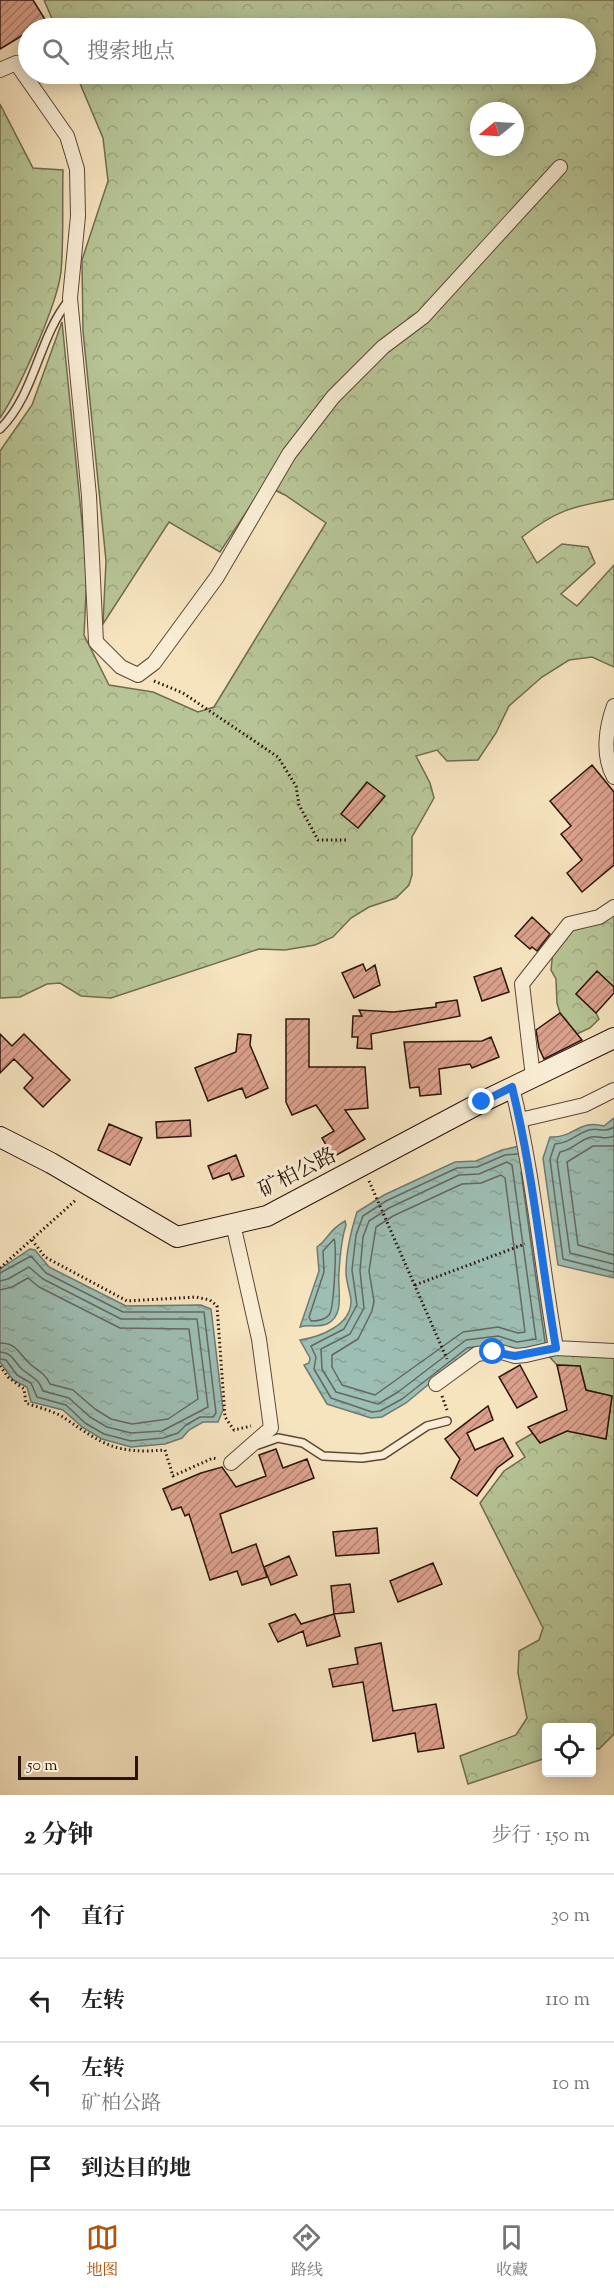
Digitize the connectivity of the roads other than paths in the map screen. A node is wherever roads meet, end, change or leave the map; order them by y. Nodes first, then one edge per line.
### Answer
1 (18, 66) edge
2 (0, 70) edge
3 (31, 84) edge
4 (560, 167) dead end
5 (70, 298) junction
6 (0, 429) edge
7 (614, 706) edge
8 (614, 777) edge
9 (614, 907) edge
10 (614, 1038) edge
11 (533, 1077) junction
12 (512, 1087) junction
13 (614, 1090) edge
14 (520, 1120) junction
15 (0, 1137) edge
16 (233, 1224) junction
17 (556, 1348) junction
18 (614, 1351) edge
19 (436, 1384) road end
20 (447, 1421) road end
21 (248, 1449) junction
22 (231, 1463) road end

1 - 2 street
3 - 5 street
4 - 5 street
5 - 6 lane
7 - 8 street
9 - 11 street
10 - 11 street, 矿柏公路
11 - 12 street, 矿柏公路
12 - 14 street
12 - 16 street, 矿柏公路
13 - 14 street
14 - 17 street
15 - 16 street, 矿柏公路
16 - 21 street
17 - 18 street
17 - 19 street
20 - 21 lane
21 - 22 street

